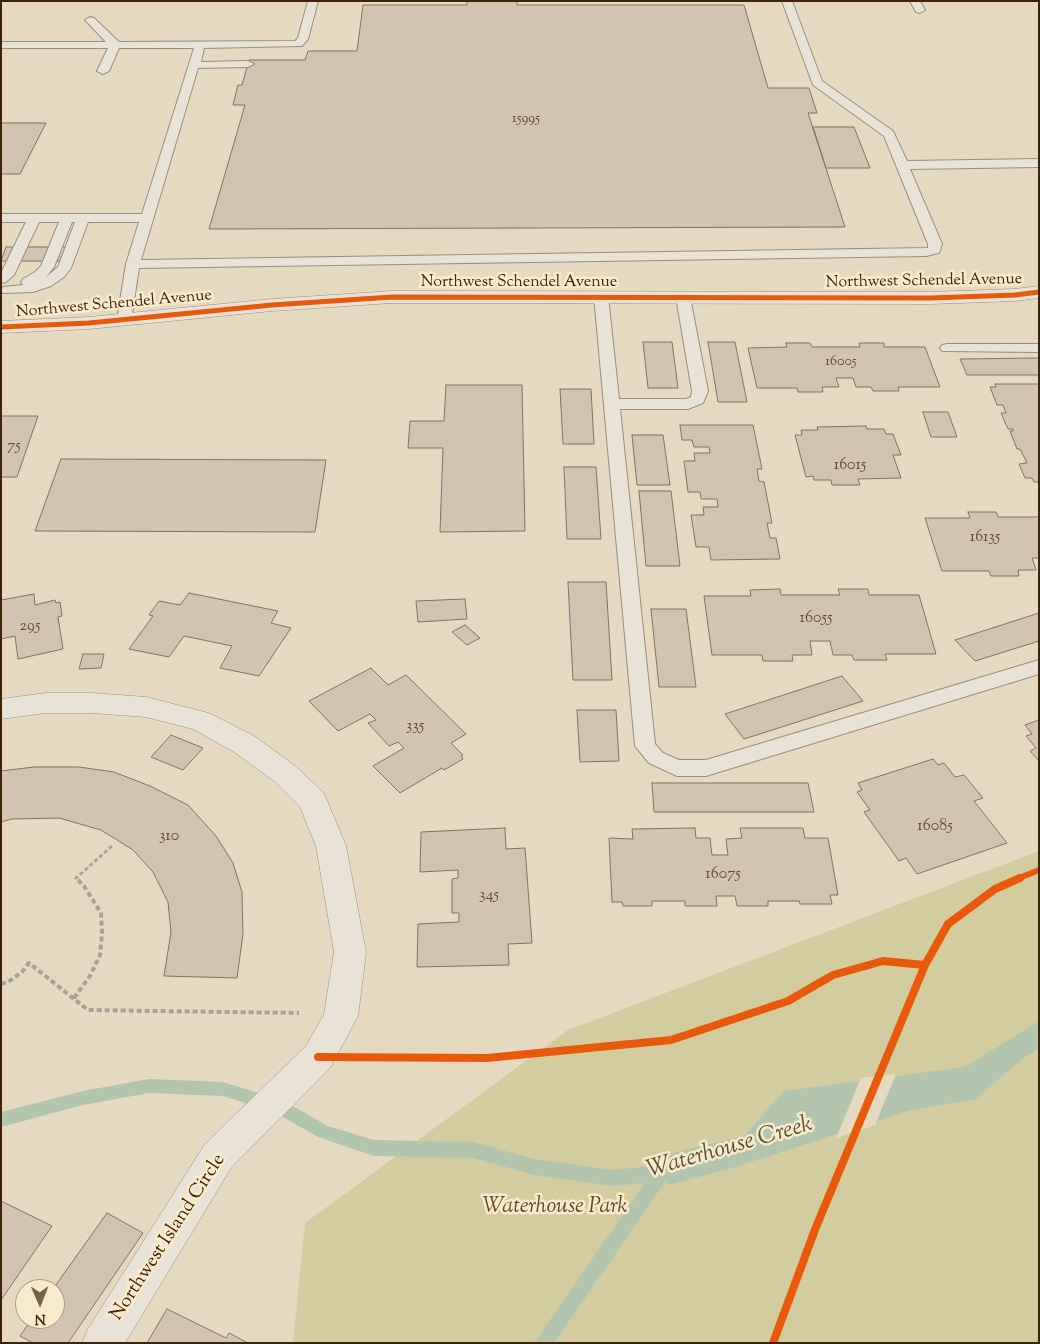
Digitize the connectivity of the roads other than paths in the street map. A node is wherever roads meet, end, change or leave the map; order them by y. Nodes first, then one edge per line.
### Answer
1 (313, 1) edge
2 (787, 1) edge
3 (90, 20) dead end
4 (115, 44) junction
5 (298, 44) junction
6 (1, 45) edge
7 (200, 45) junction
8 (291, 57) dead end
9 (248, 64) dead end
10 (194, 65) junction
11 (103, 71) dead end
12 (1039, 163) edge
13 (902, 165) junction
14 (1, 218) edge
15 (34, 218) junction
16 (67, 218) junction
17 (83, 218) junction
18 (147, 218) junction
19 (133, 264) junction
20 (3, 287) edge
21 (1039, 292) edge
22 (601, 296) junction
23 (683, 297) junction
24 (124, 320) junction
25 (1, 327) edge
26 (947, 348) dead end
27 (1039, 348) edge
28 (611, 404) junction
29 (1039, 667) edge
30 (1, 709) edge
31 (102, 1343) edge

1 - 5 lane
2 - 13 lane
3 - 4 lane
4 - 6 lane
4 - 7 lane
4 - 11 lane
5 - 7 lane
5 - 8 lane
7 - 10 lane
9 - 10 lane
10 - 18 lane
12 - 13 lane
13 - 19 lane
14 - 15 lane
15 - 16 lane
15 - 20 lane
16 - 17 lane
16 - 20 lane
17 - 18 lane
17 - 20 lane
18 - 19 lane
19 - 24 lane
21 - 23 street, Northwest Schendel Avenue
22 - 23 street, Northwest Schendel Avenue
22 - 24 street, Northwest Schendel Avenue
22 - 28 lane
23 - 28 lane
24 - 25 street, Northwest Schendel Avenue
26 - 27 lane
28 - 29 lane
30 - 31 street, Northwest Island Circle

